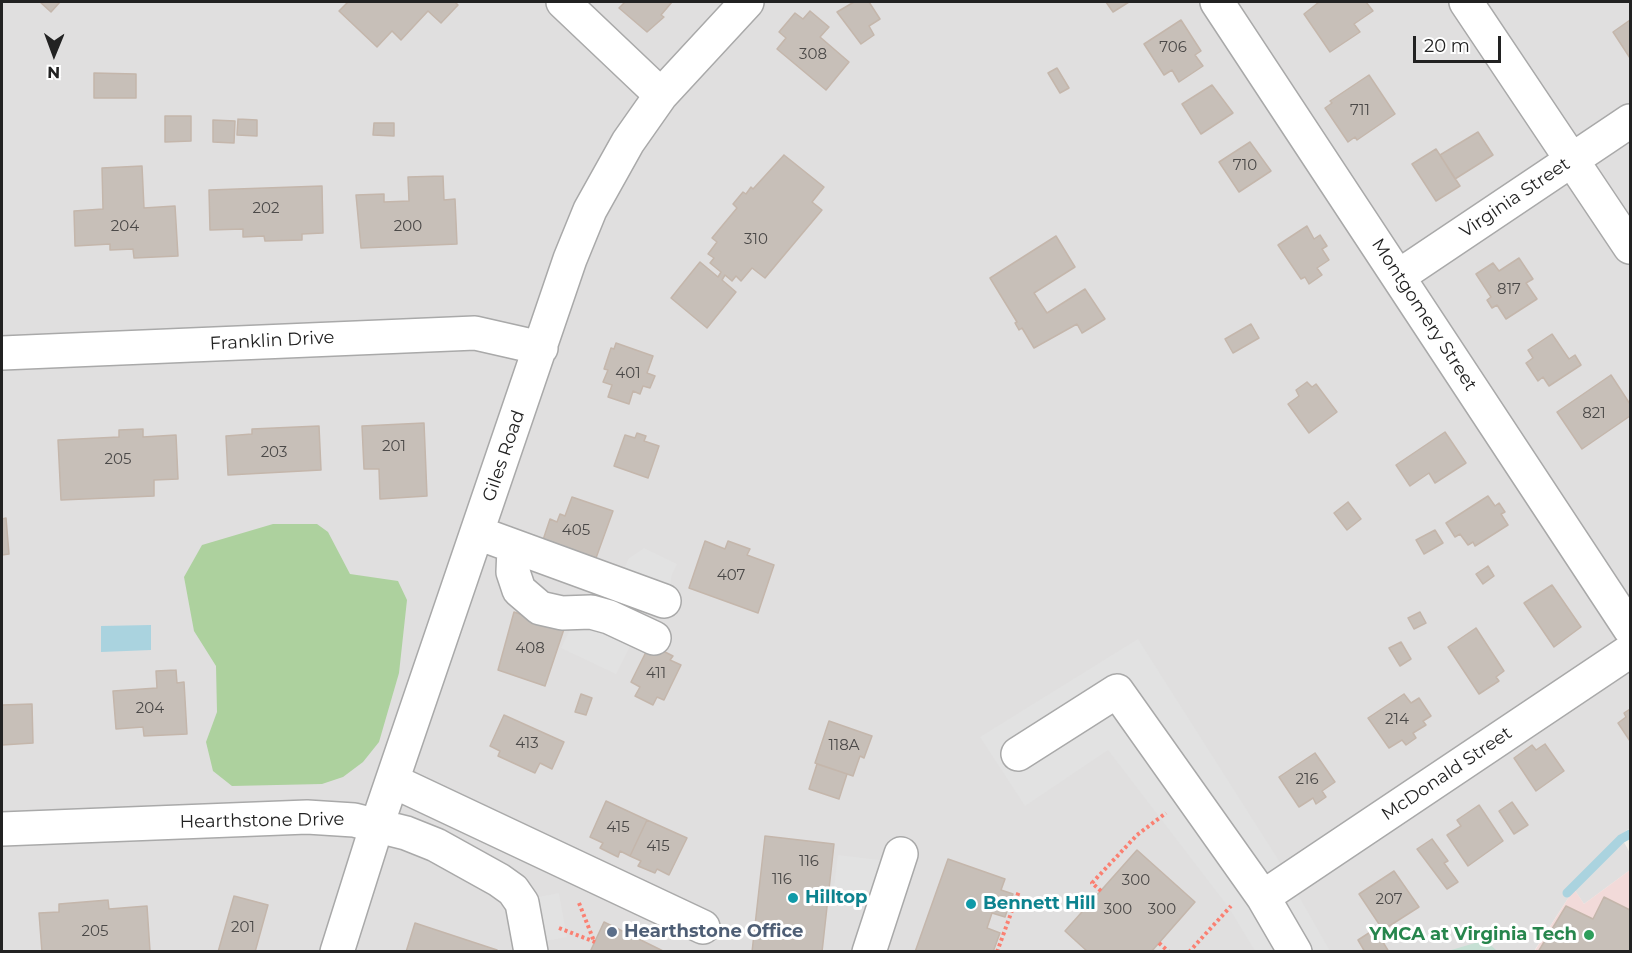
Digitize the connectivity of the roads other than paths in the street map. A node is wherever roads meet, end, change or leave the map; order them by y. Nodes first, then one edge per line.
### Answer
1 (563, 2) edge
2 (747, 2) edge
3 (1217, 2) edge
4 (1466, 2) edge
5 (661, 95) junction
6 (1630, 121) edge
7 (1572, 160) junction
8 (1630, 247) edge
9 (1399, 276) junction
10 (541, 348) junction
11 (2, 353) edge
12 (478, 533) junction
13 (514, 548) junction
14 (588, 574) junction
15 (664, 601) dead end
16 (591, 612) junction
17 (1630, 629) edge
18 (654, 638) dead end
19 (1630, 651) edge
20 (1018, 754) dead end
21 (393, 781) junction
22 (377, 825) junction
23 (2, 828) edge
24 (901, 854) dead end
25 (1263, 897) junction
26 (703, 927) dead end
27 (337, 951) edge
28 (531, 951) edge
29 (869, 951) edge
30 (1294, 951) edge

1 - 5 street
2 - 5 street, Giles Road
3 - 9 street, Montgomery Street
4 - 7 street
5 - 10 street, Giles Road
6 - 7 street, Virginia Street
7 - 8 street
7 - 9 street, Virginia Street
9 - 17 street, Montgomery Street
10 - 11 street, Franklin Drive
10 - 12 street, Giles Road
12 - 13 street
12 - 21 street, Giles Road
13 - 14 street
13 - 16 street
14 - 15 street
14 - 16 street
16 - 18 street
19 - 25 street, McDonald Street
20 - 25 street
21 - 22 street, Giles Road
21 - 26 street
22 - 23 street, Hearthstone Drive
22 - 27 street, Giles Road
22 - 28 street, Hearthstone Drive
24 - 29 street
25 - 30 street

